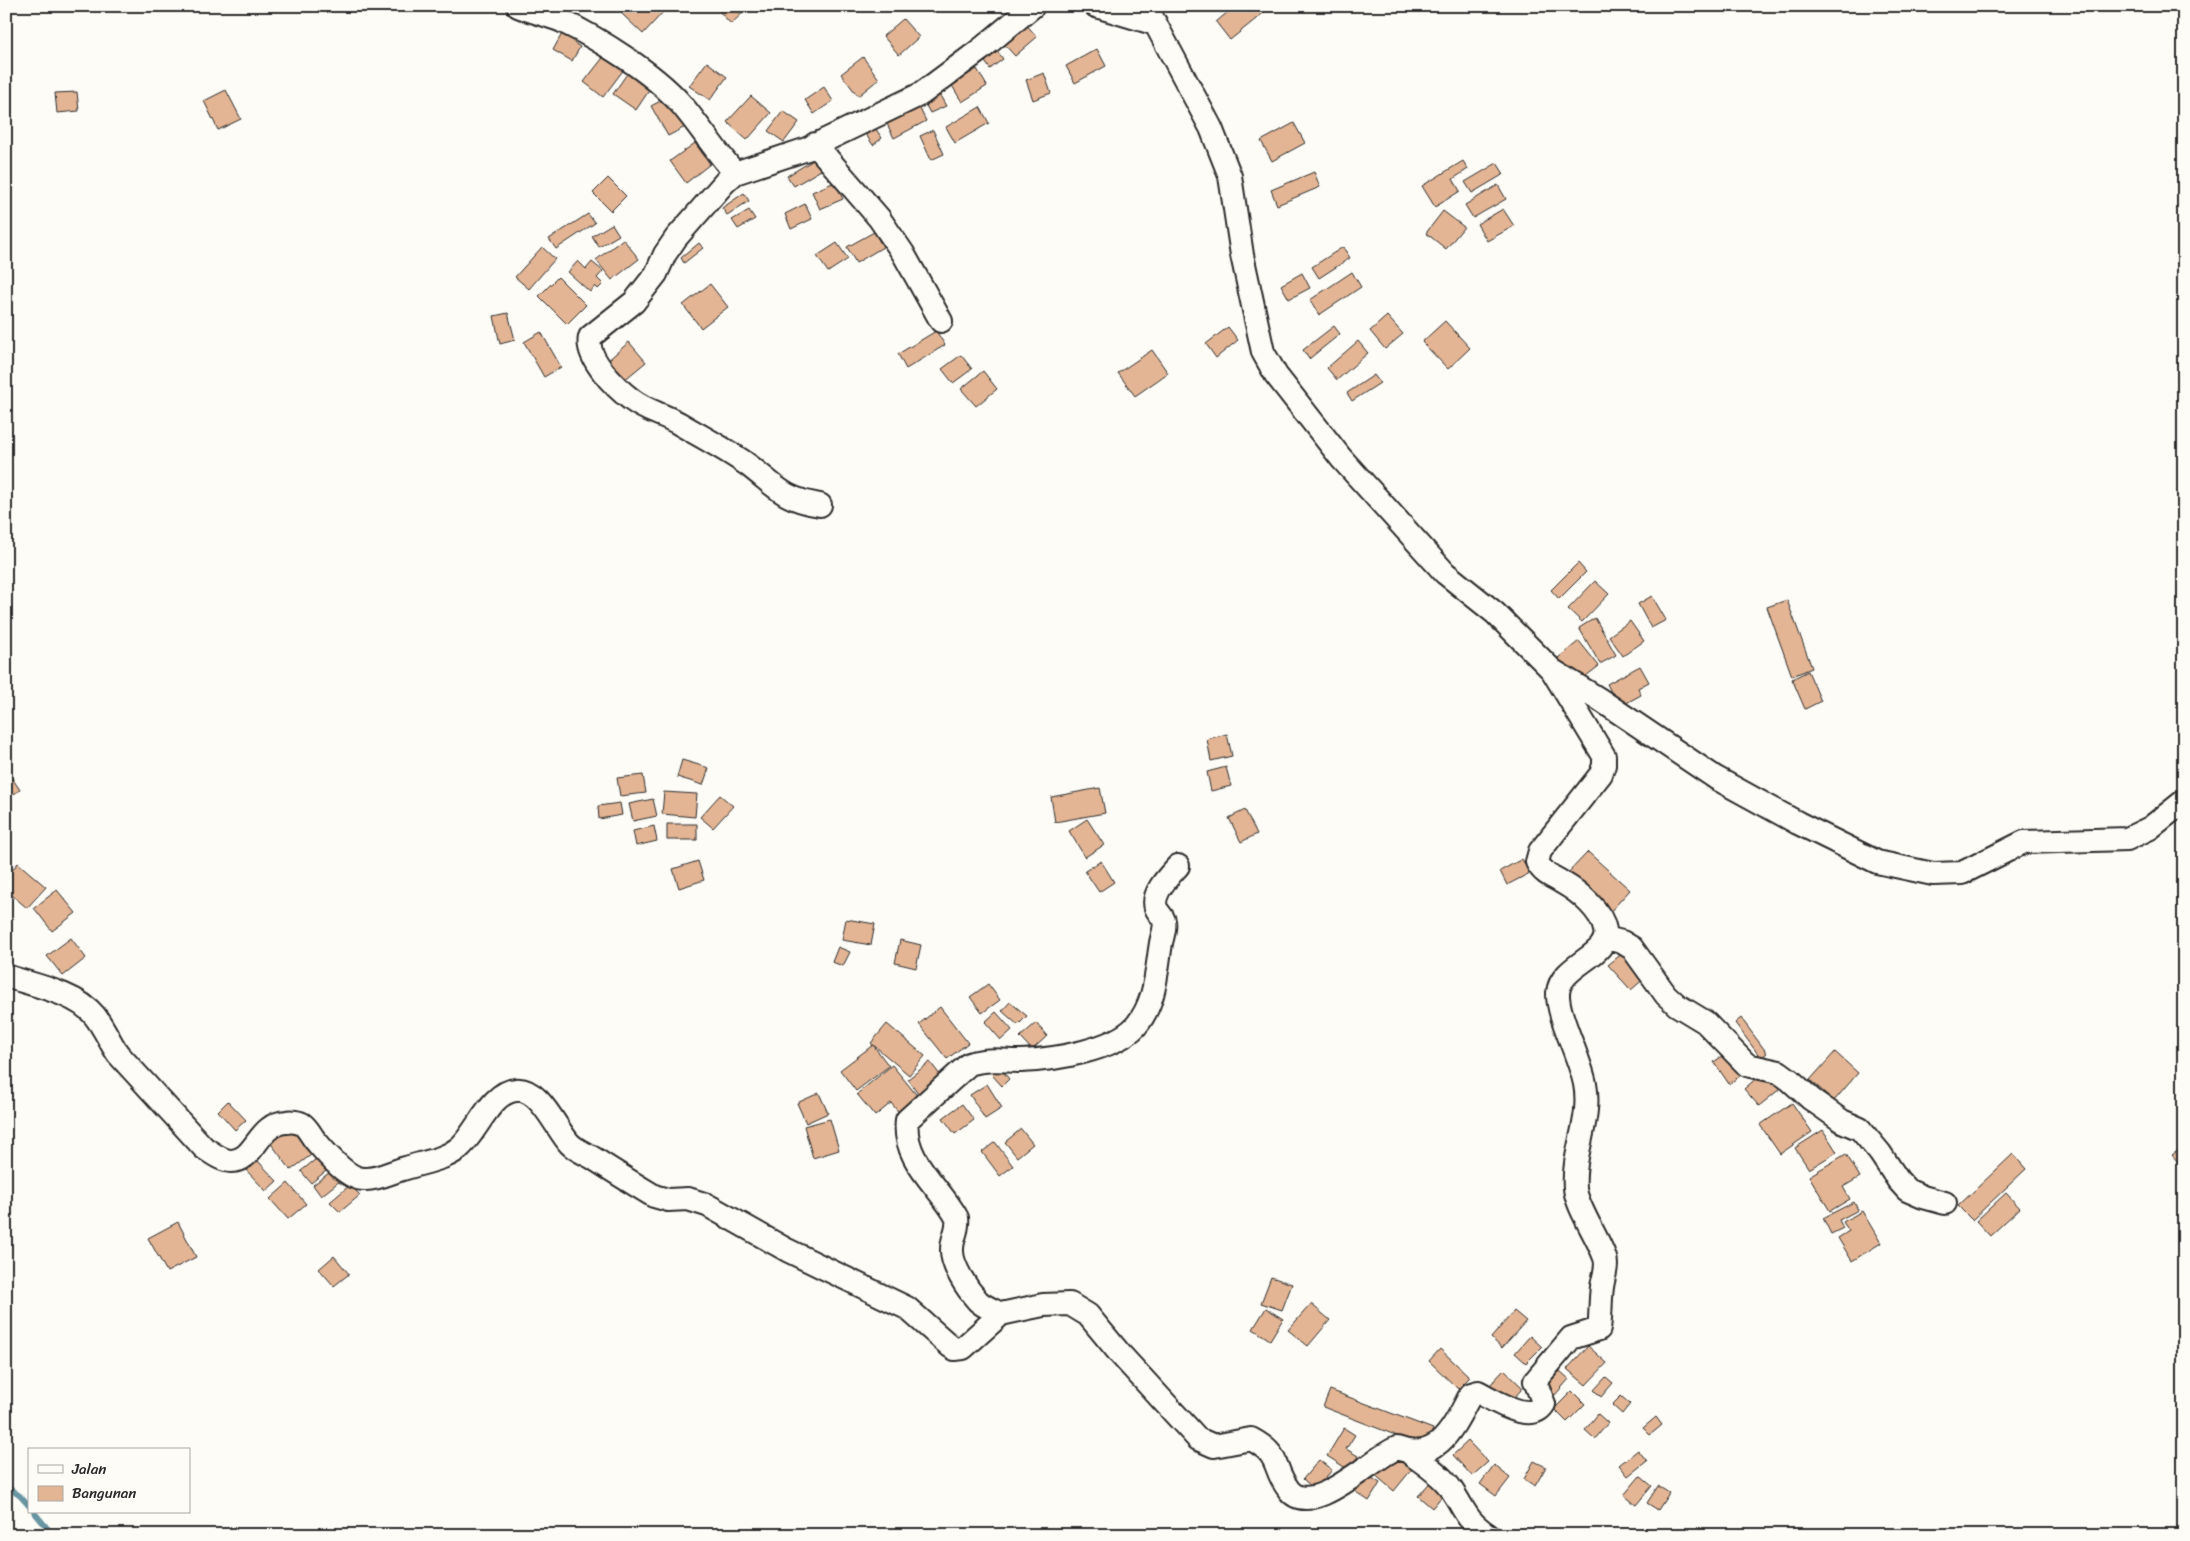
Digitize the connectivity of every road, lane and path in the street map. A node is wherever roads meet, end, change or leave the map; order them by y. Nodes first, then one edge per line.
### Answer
1 (518, 6) edge
2 (1033, 6) edge
3 (1096, 6) edge
4 (1151, 15) edge
5 (815, 144) junction
6 (736, 173) junction
7 (941, 321) dead end
8 (820, 505) dead end
9 (1552, 670) junction
10 (2184, 801) edge
11 (1178, 866) dead end
12 (1606, 938) junction
13 (6, 976) edge
14 (1945, 1203) dead end
15 (1001, 1314) junction
16 (1410, 1453) junction
17 (1488, 1535) edge

1 - 6 street
2 - 5 street
3 - 4 street
4 - 9 street
5 - 6 street
5 - 7 street
6 - 8 street
9 - 10 street
9 - 12 street
11 - 15 street
12 - 14 street
12 - 16 street
13 - 15 street
15 - 16 street
16 - 17 street

